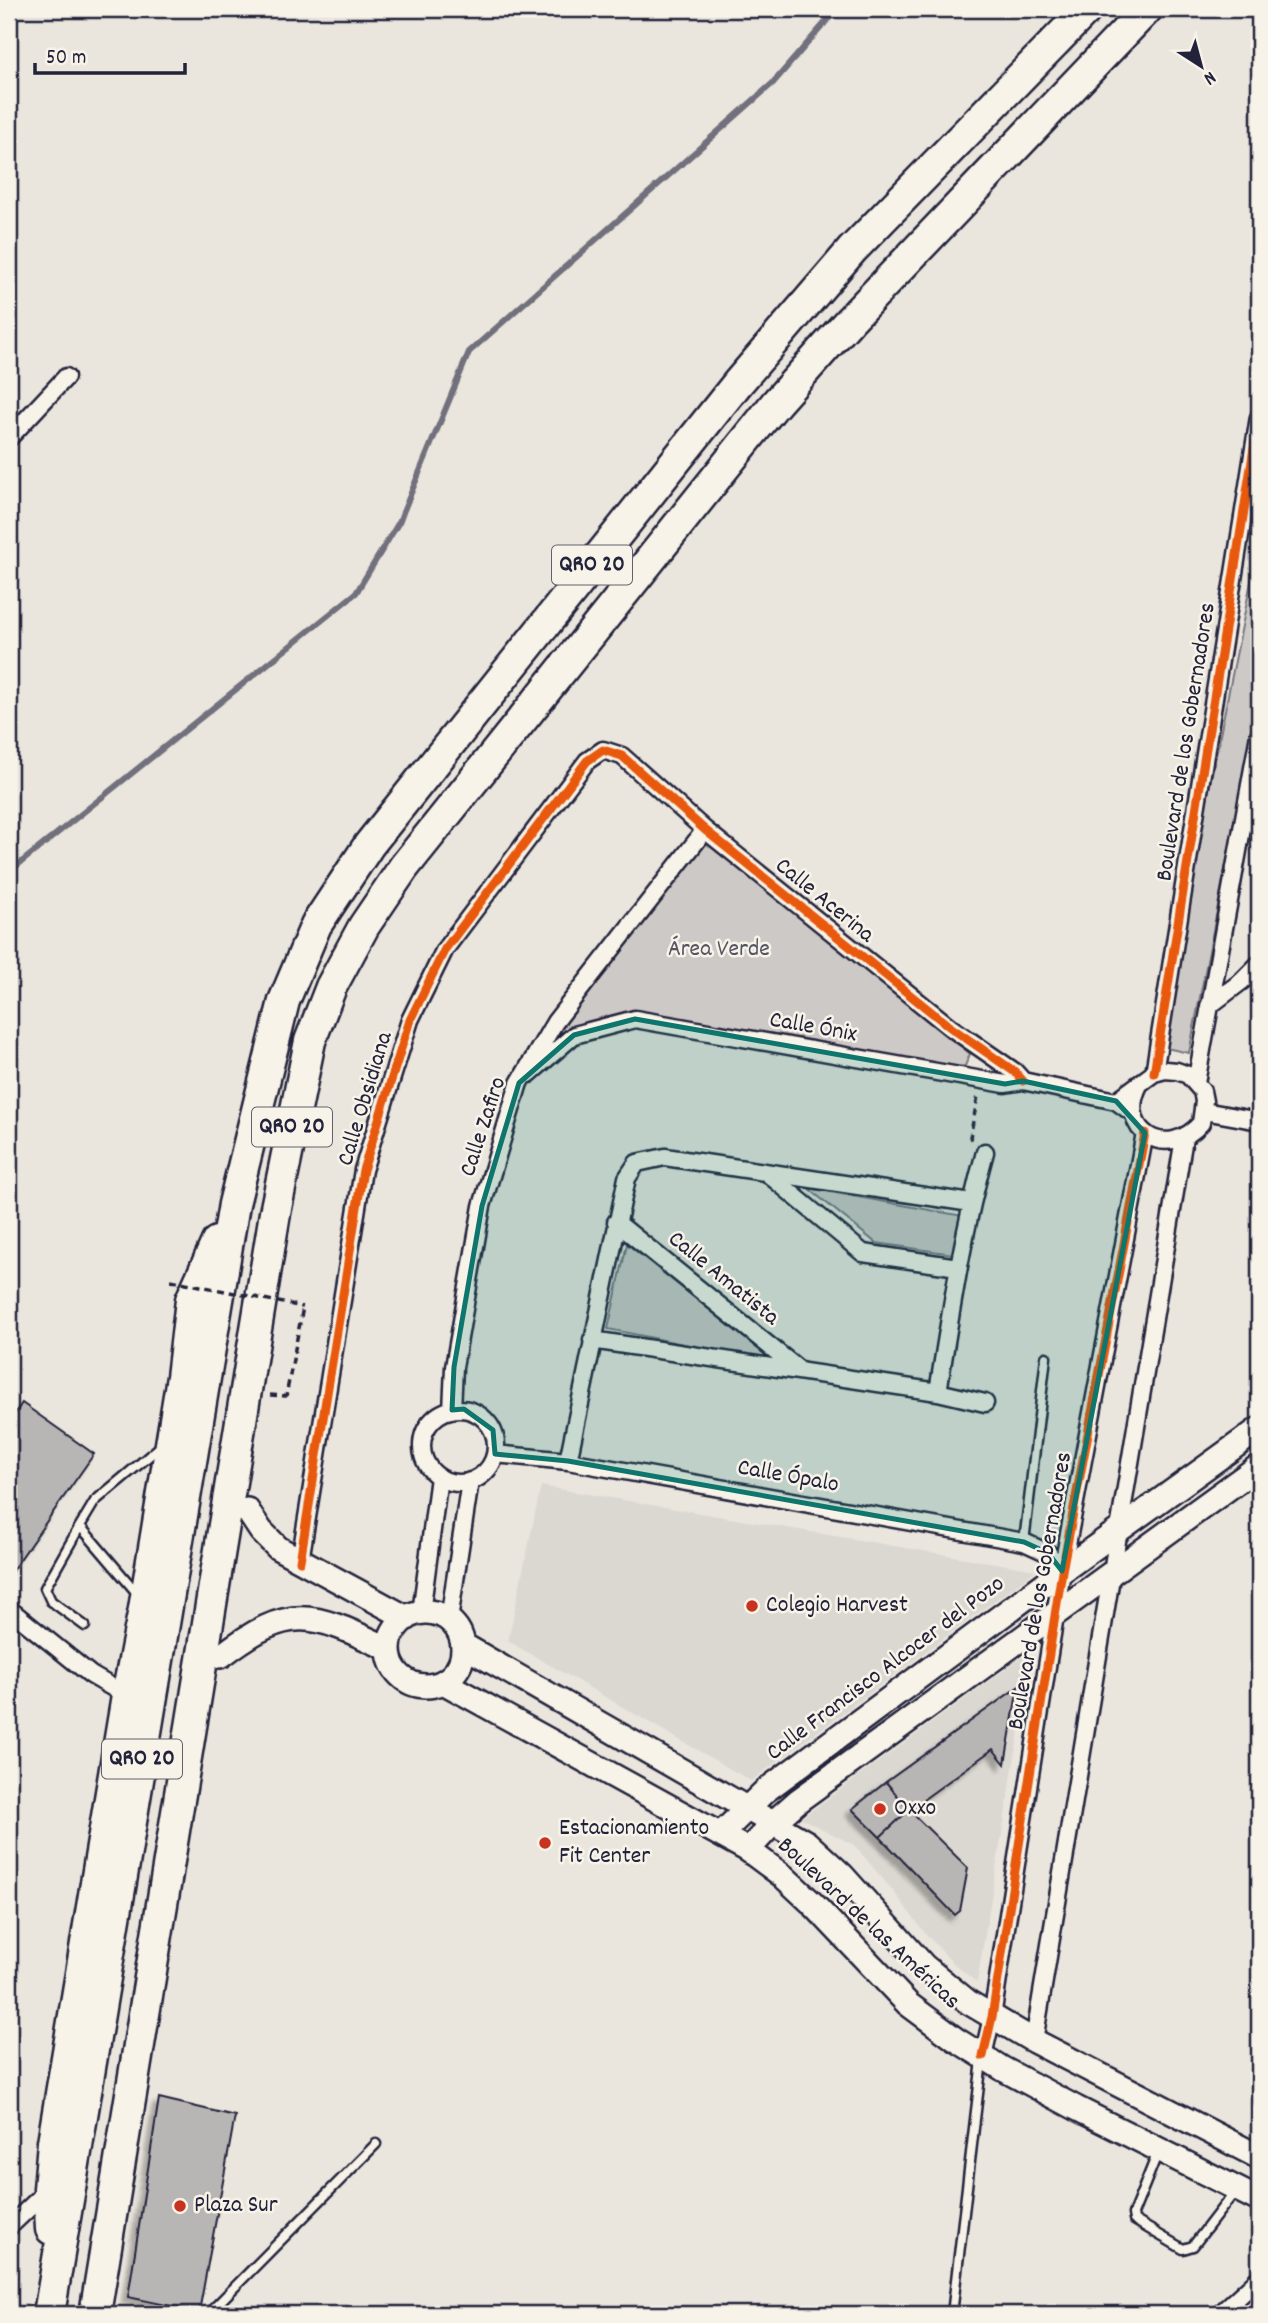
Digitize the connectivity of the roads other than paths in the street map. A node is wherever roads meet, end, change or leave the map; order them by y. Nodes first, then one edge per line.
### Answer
1 (1087, 9) edge
2 (1147, 9) edge
3 (66, 377) dead end
4 (1259, 417) edge
5 (9, 438) edge
6 (1259, 735) edge
7 (603, 750) joint
8 (705, 830) junction
9 (1259, 964) edge
10 (1209, 1006) junction
11 (983, 1050) junction
12 (1154, 1073) junction
13 (973, 1079) junction
14 (1023, 1080) junction
15 (519, 1083) junction
16 (1196, 1083) junction
17 (1139, 1085) junction
18 (1116, 1101) junction
19 (1204, 1111) junction
20 (1134, 1114) junction
21 (1259, 1121) edge
22 (1145, 1133) junction
23 (1184, 1138) junction
24 (985, 1152) road end
25 (767, 1173) junction
26 (971, 1203) junction
27 (234, 1204) junction
28 (275, 1213) junction
29 (616, 1222) junction
30 (958, 1267) junction
31 (592, 1340) junction
32 (1046, 1357) dead end
33 (800, 1371) junction
34 (938, 1392) junction
35 (985, 1403) dead end
36 (452, 1410) junction
37 (175, 1418) junction
38 (1259, 1429) edge
39 (495, 1454) junction
40 (568, 1461) junction
41 (1259, 1466) edge
42 (439, 1477) junction
43 (470, 1481) junction
44 (247, 1510) junction
45 (79, 1526) junction
46 (1121, 1529) junction
47 (1024, 1542) junction
48 (300, 1561) junction
49 (1062, 1571) junction
50 (1113, 1572) junction
51 (9, 1609) edge
52 (144, 1609) junction
53 (414, 1615) junction
54 (1055, 1615) junction
55 (449, 1620) junction
56 (85, 1626) dead end
57 (463, 1645) junction
58 (389, 1649) junction
59 (221, 1656) junction
60 (443, 1682) junction
61 (127, 1696) junction
62 (747, 1806) junction
63 (774, 1822) junction
64 (721, 1834) junction
65 (748, 1850) junction
66 (992, 2017) junction
67 (1034, 2041) junction
68 (983, 2056) junction
69 (376, 2144) dead end
70 (1160, 2150) junction
71 (1259, 2157) edge
72 (49, 2189) junction
73 (1237, 2189) junction
74 (1259, 2200) edge
75 (9, 2227) edge
76 (1259, 2278) edge
77 (54, 2284) junction
78 (49, 2314) edge
79 (94, 2314) edge
80 (107, 2314) edge
81 (208, 2314) edge
82 (952, 2314) edge
83 (1220, 2314) edge

1 - 27 highway, QRO 20
2 - 28 highway, QRO 20
3 - 5 street
4 - 12 street, Boulevard de los Gobernadores
6 - 10 street
7 - 8 street, Calle Acerina
7 - 48 street, Calle Obsidiana
8 - 11 street, Calle Acerina
8 - 15 street, Calle Zafiro
9 - 10 street
10 - 16 street
11 - 13 street
11 - 14 street, Calle Acerina
12 - 16 street
12 - 17 street
13 - 14 street, Calle Ónix
13 - 15 street, Calle Ónix
14 - 18 street, Calle Ónix
15 - 36 street, Calle Zafiro
16 - 19 street
17 - 18 street
17 - 20 street
18 - 20 street, Calle Ónix
19 - 21 street
19 - 23 street
20 - 22 street
22 - 23 street
22 - 49 street, Boulevard de los Gobernadores
23 - 46 street
24 - 26 street
25 - 26 street
25 - 29 street
25 - 30 street
26 - 30 street
27 - 37 highway
27 - 77 highway, QRO 20
28 - 44 highway
28 - 79 highway, QRO 20
29 - 31 street
29 - 33 street, Calle Amatista
30 - 34 street
31 - 33 street, Calle Amatista
31 - 40 street
32 - 47 lane
33 - 34 street, Calle Amatista
34 - 35 street, Calle Amatista
36 - 39 street
36 - 42 street
37 - 45 lane
37 - 52 highway
38 - 46 main road, Calle Francisco Alcocer del Pozo
39 - 40 street, Calle Ópalo
39 - 43 street
40 - 47 street, Calle Ópalo
41 - 50 main road
42 - 43 street
42 - 53 street
43 - 55 street
44 - 48 main road
44 - 59 highway
45 - 52 lane
45 - 56 lane
46 - 49 main road, Calle Francisco Alcocer del Pozo
46 - 50 street
47 - 49 street, Calle Ópalo
48 - 53 main road
49 - 54 street, Boulevard de los Gobernadores
49 - 62 main road, Calle Francisco Alcocer del Pozo
50 - 54 main road
50 - 67 street
51 - 61 street
52 - 61 highway
53 - 55 main road
53 - 58 main road
54 - 63 main road
54 - 66 street, Boulevard de los Gobernadores
55 - 57 main road
57 - 60 main road
57 - 62 main road, Boulevard de las Américas
58 - 59 main road
58 - 60 main road
59 - 80 highway
60 - 64 main road, Boulevard de las Américas
61 - 72 highway
62 - 63 main road, Boulevard de las Américas
62 - 64 main road, Calle Francisco Alcocer del Pozo
63 - 65 main road
63 - 66 main road, Boulevard de las Américas
64 - 65 main road, Boulevard de las Américas
65 - 68 main road, Boulevard de las Américas
66 - 67 main road, Boulevard de las Américas
66 - 68 street, Boulevard de los Gobernadores
67 - 71 main road, Boulevard de las Américas
68 - 70 main road, Boulevard de las Américas
68 - 82 lane
69 - 81 lane
70 - 73 main road, Boulevard de las Américas
70 - 73 lane
72 - 75 street
72 - 77 highway
73 - 74 main road, Boulevard de las Américas
76 - 83 street
77 - 78 highway, QRO 20

